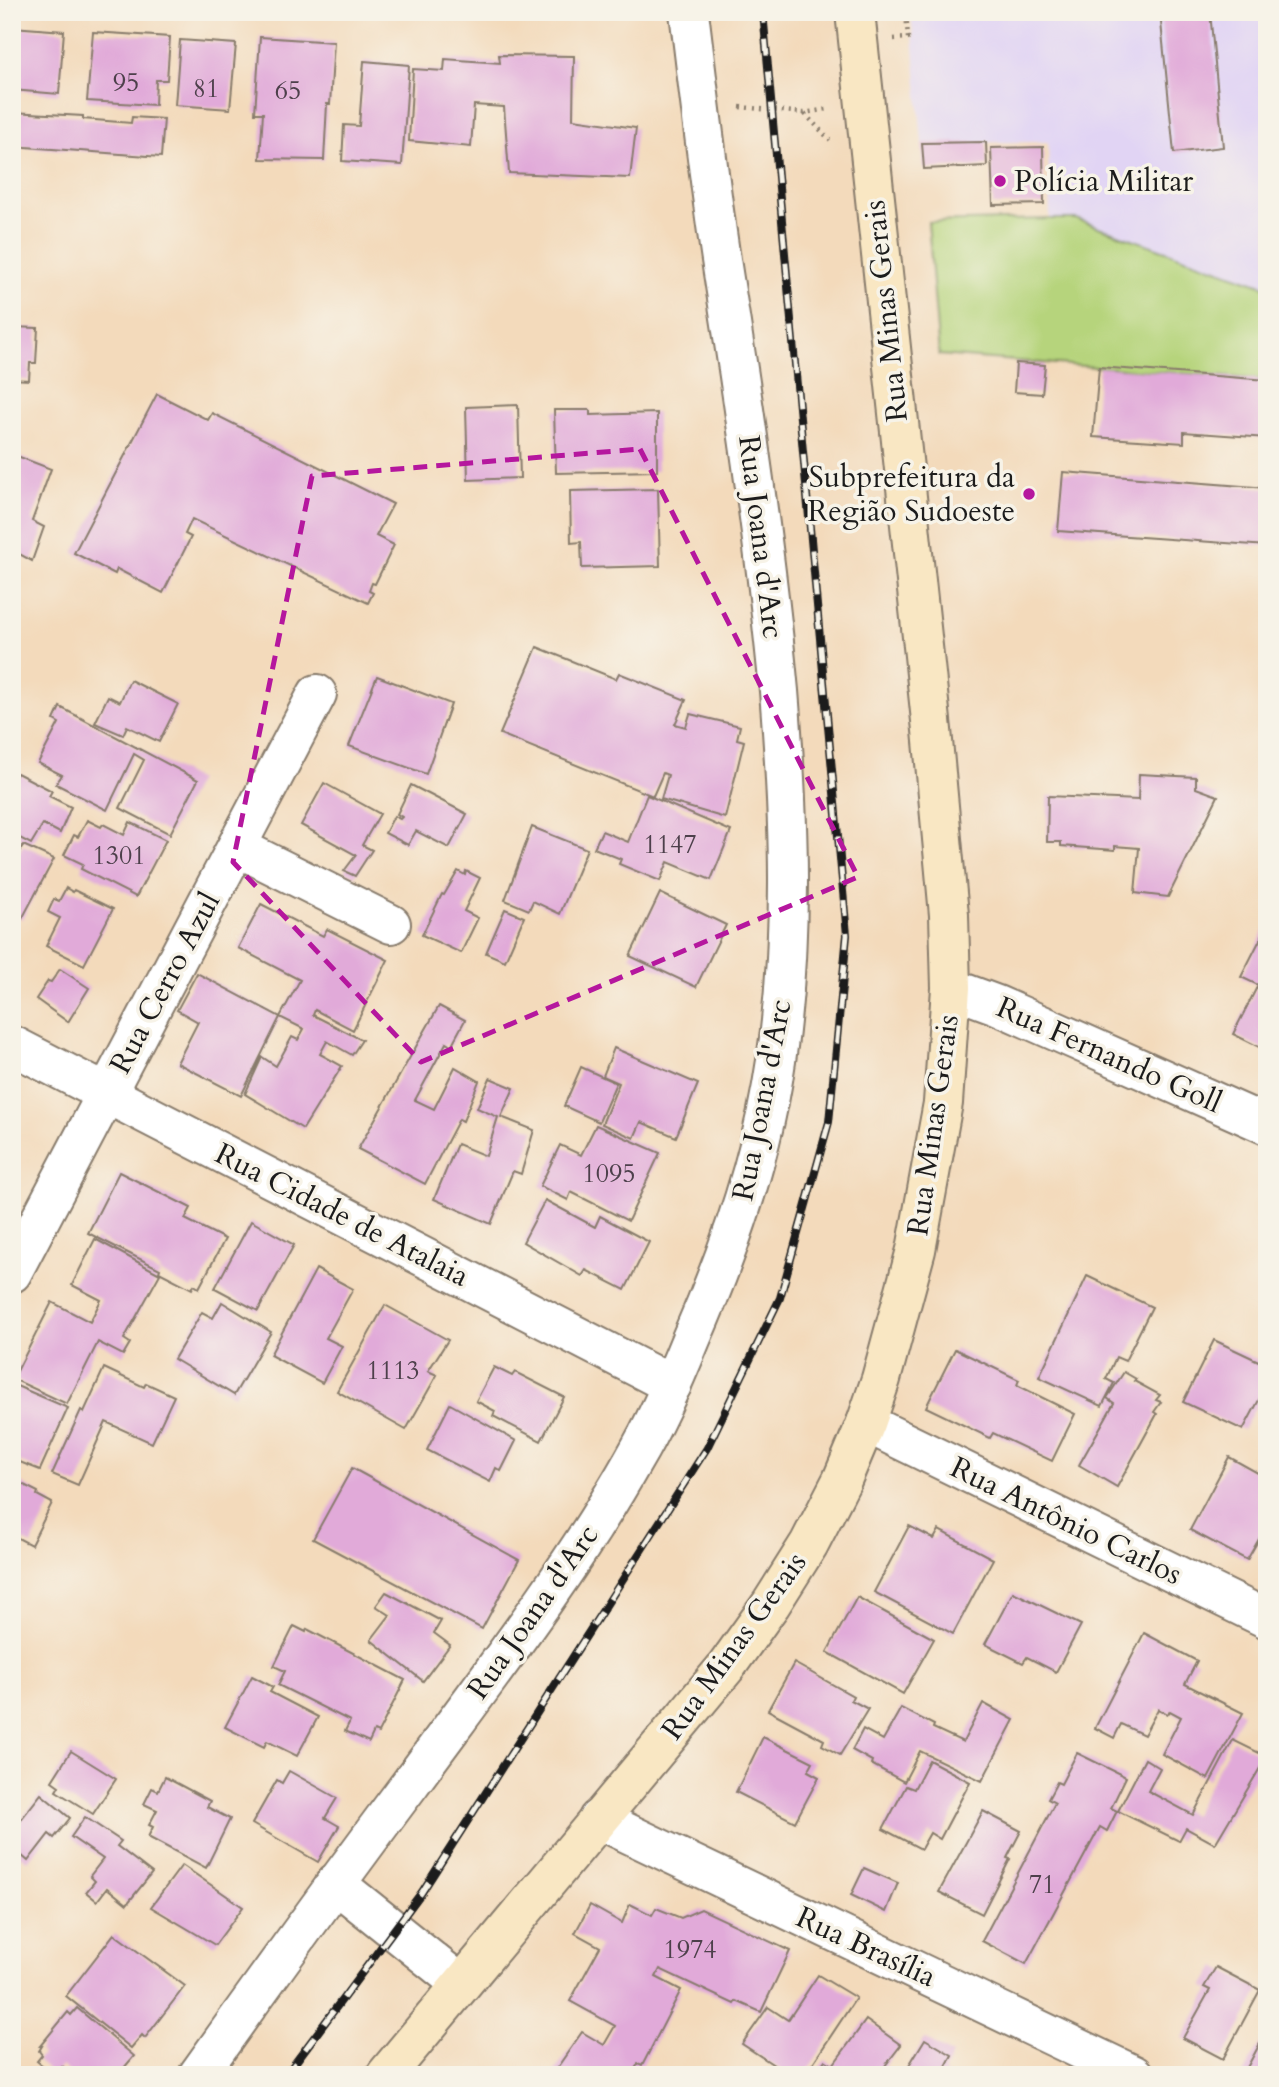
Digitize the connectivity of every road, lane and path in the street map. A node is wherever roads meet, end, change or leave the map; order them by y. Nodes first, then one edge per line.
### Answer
1 (689, 12) edge
2 (855, 12) edge
3 (701, 103) junction
4 (804, 113) dead end
5 (317, 694) dead end
6 (237, 847) junction
7 (391, 924) dead end
8 (951, 988) junction
9 (12, 1045) edge
10 (107, 1094) junction
11 (1267, 1125) edge
12 (12, 1273) edge
13 (672, 1385) junction
14 (866, 1423) junction
15 (1267, 1619) edge
16 (598, 1819) junction
17 (335, 1883) junction
18 (461, 1984) junction
19 (198, 2075) edge
20 (386, 2075) edge
21 (1134, 2075) edge

1 - 3 street, Rua Joana d'Arc
2 - 8 main road, Rua Minas Gerais
3 - 4 path
3 - 13 street, Rua Joana d'Arc
5 - 6 street, Rua Cerro Azul
6 - 7 street
6 - 10 street, Rua Cerro Azul
8 - 11 street, Rua Fernando Goll
8 - 14 main road, Rua Minas Gerais
9 - 10 street, Rua Cidade de Atalaia
10 - 12 street, Rua Cerro Azul
10 - 13 street, Rua Cidade de Atalaia
13 - 17 street, Rua Joana d'Arc
14 - 15 street, Rua Antônio Carlos
14 - 16 main road, Rua Minas Gerais
16 - 18 main road, Rua Minas Gerais
16 - 21 street, Rua Brasília
17 - 18 street
17 - 19 street, Rua Joana d'Arc
18 - 20 main road, Rua Minas Gerais

